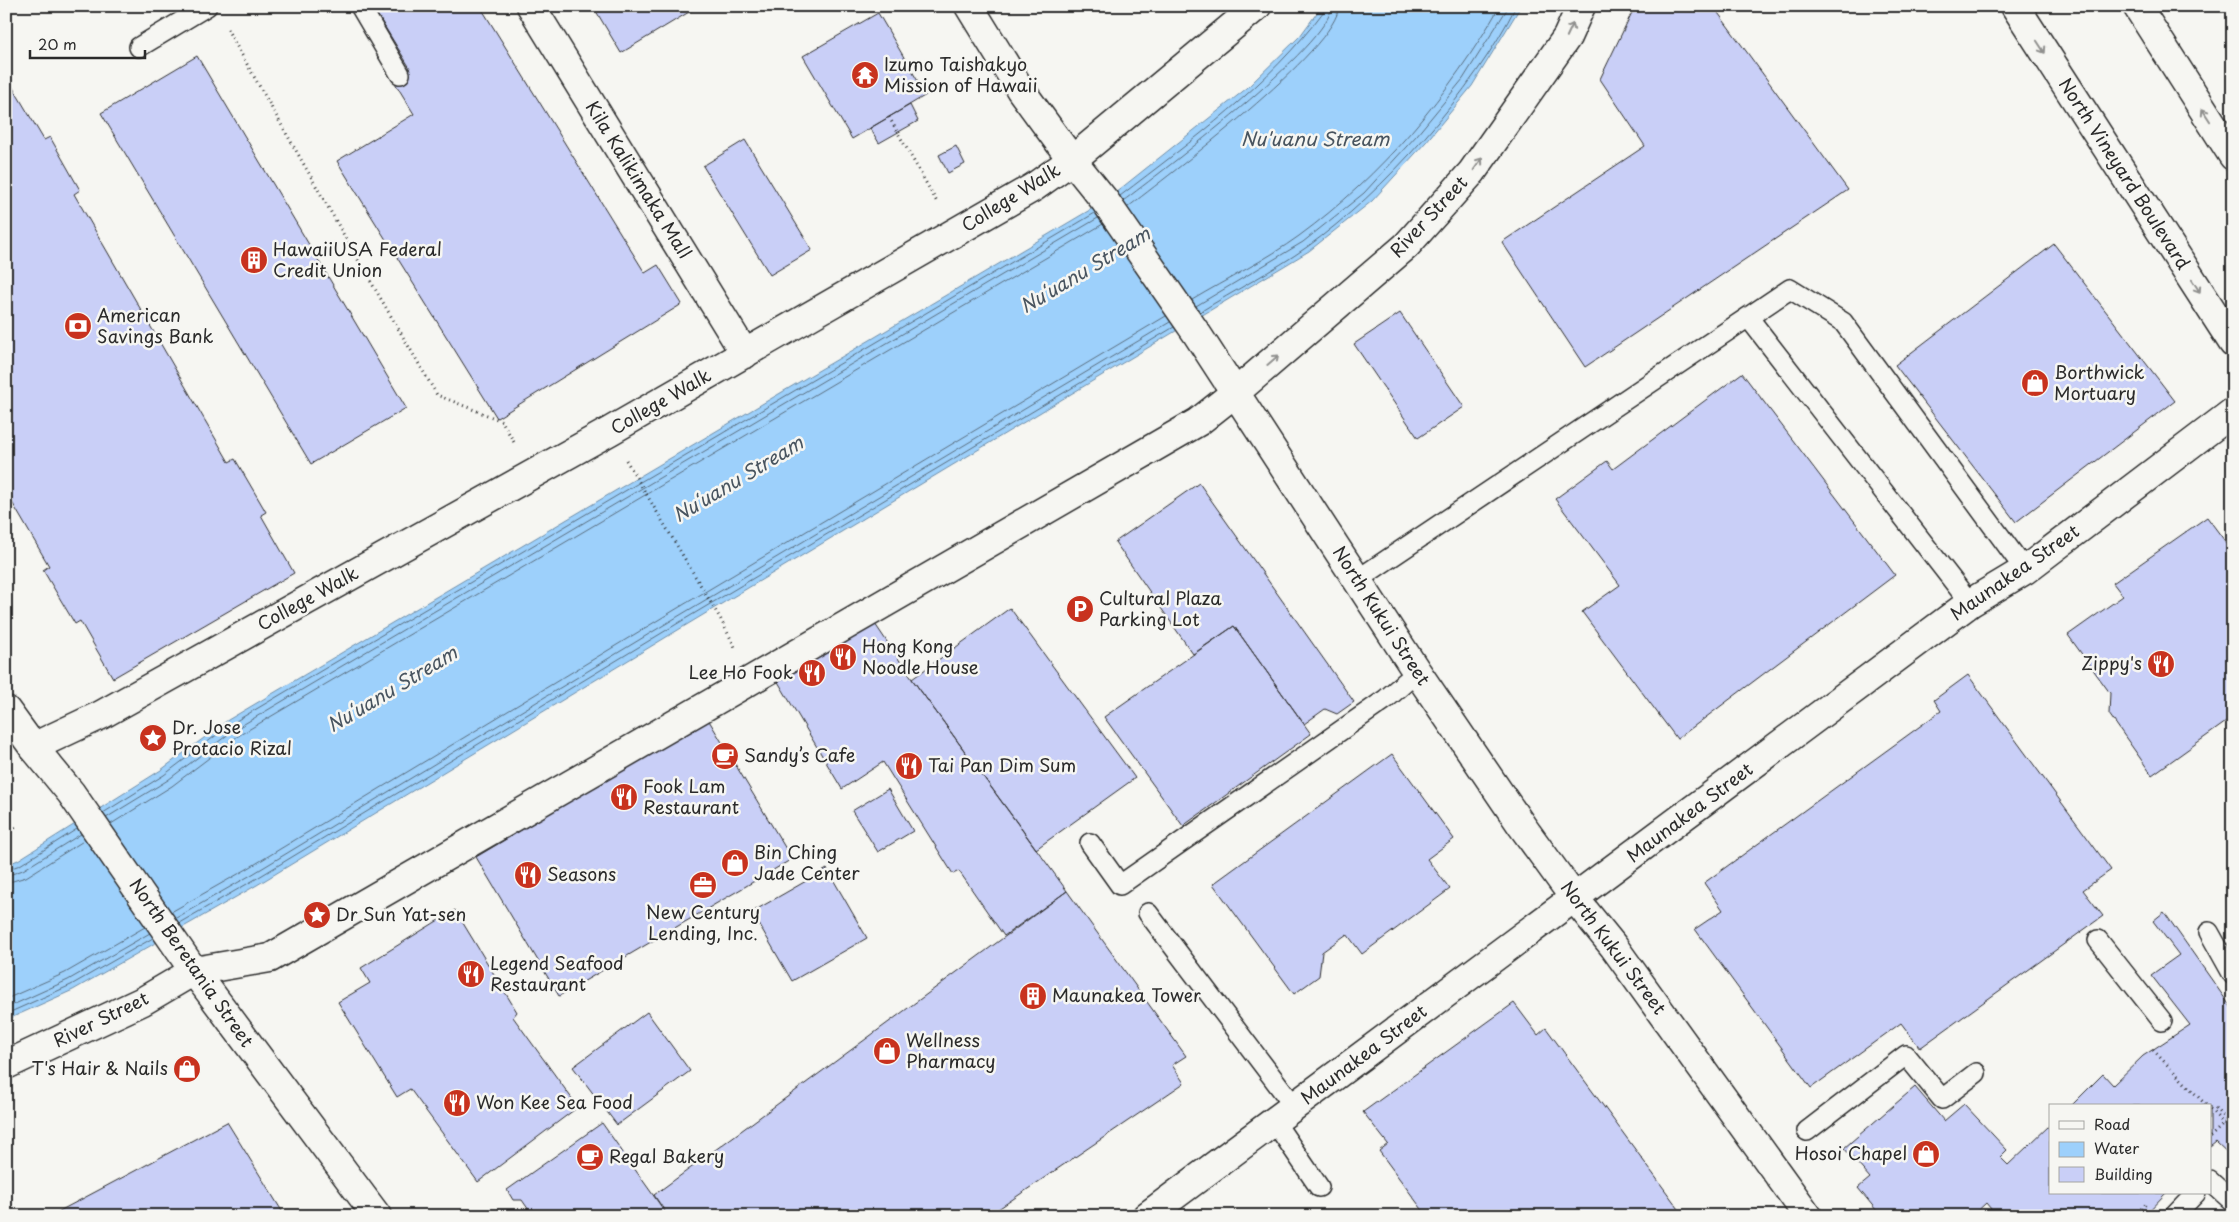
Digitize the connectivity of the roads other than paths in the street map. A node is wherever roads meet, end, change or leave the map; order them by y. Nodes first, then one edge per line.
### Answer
1 (206, 6) edge
2 (360, 6) edge
3 (531, 6) edge
4 (969, 6) edge
5 (1257, 6) edge
6 (1581, 6) edge
7 (2015, 6) edge
8 (2137, 6) edge
9 (139, 47) dead end
10 (400, 74) dead end
11 (2233, 156) edge
12 (1072, 160) junction
13 (1748, 317) junction
14 (2233, 343) edge
15 (745, 354) junction
16 (1236, 392) junction
17 (2233, 412) edge
18 (2025, 570) junction
19 (1357, 580) junction
20 (1970, 603) junction
21 (1417, 672) junction
22 (6, 710) edge
23 (33, 747) junction
24 (1090, 843) dead end
25 (1575, 899) junction
26 (1148, 913) dead end
27 (2210, 932) dead end
28 (2098, 940) dead end
29 (194, 971) junction
30 (2233, 975) edge
31 (2162, 1021) dead end
32 (6, 1065) edge
33 (1976, 1072) dead end
34 (1284, 1114) junction
35 (1807, 1131) dead end
36 (2212, 1183) edge
37 (1319, 1187) dead end
38 (2195, 1194) edge
39 (2233, 1202) edge
40 (377, 1216) edge
41 (1147, 1216) edge
42 (1808, 1216) edge
43 (2174, 1216) edge

1 - 9 lane
2 - 10 lane
3 - 15 street, Kila Kalikimaka Mall
4 - 12 street, North Kukui Street
5 - 12 street, College Walk
16 -> 6 street, River Street
7 -> 14 street, North Vineyard Boulevard
11 -> 8 street
12 - 15 street, College Walk
12 - 16 street, North Kukui Street
13 - 18 lane
13 - 19 lane
13 - 20 lane
15 - 23 street, College Walk
16 - 19 street, North Kukui Street
16 - 29 street, River Street
17 - 18 street, Maunakea Street
18 - 20 street, Maunakea Street
19 - 21 street, North Kukui Street
20 - 25 street, Maunakea Street
21 - 24 lane
21 - 25 street, North Kukui Street
22 - 23 street, North Beretania Street
23 - 29 street, North Beretania Street
25 - 34 street, Maunakea Street
25 - 42 street, North Kukui Street
26 - 34 lane
27 - 30 lane
28 - 31 lane
29 - 32 street, River Street
29 - 40 street, North Beretania Street
33 - 35 lane
34 - 37 lane
34 - 41 street, Maunakea Street
36 - 39 lane
38 - 43 lane

